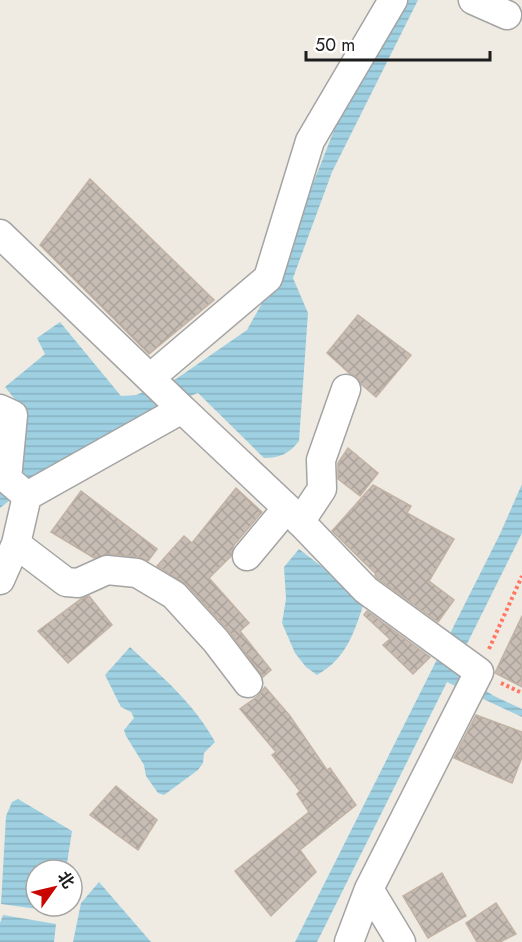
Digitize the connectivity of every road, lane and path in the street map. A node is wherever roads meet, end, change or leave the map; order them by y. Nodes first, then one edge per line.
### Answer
1 (393, 0) edge
2 (473, 0) edge
3 (507, 15) dead end
4 (0, 234) edge
5 (150, 378) junction
6 (346, 389) dead end
7 (0, 409) edge
8 (182, 409) junction
9 (27, 496) junction
10 (294, 515) junction
11 (15, 544) junction
12 (247, 556) dead end
13 (522, 576) edge
14 (0, 580) edge
15 (479, 672) junction
16 (248, 683) dead end
17 (369, 889) junction
18 (349, 942) edge
19 (401, 942) edge

1 - 5 street
2 - 3 street
4 - 5 street
5 - 8 street
6 - 10 street
7 - 9 street
8 - 9 street
8 - 10 street
9 - 11 street
10 - 12 street
10 - 15 street
11 - 14 street
11 - 16 street
13 - 15 path
15 - 17 street
17 - 18 street
17 - 19 street

